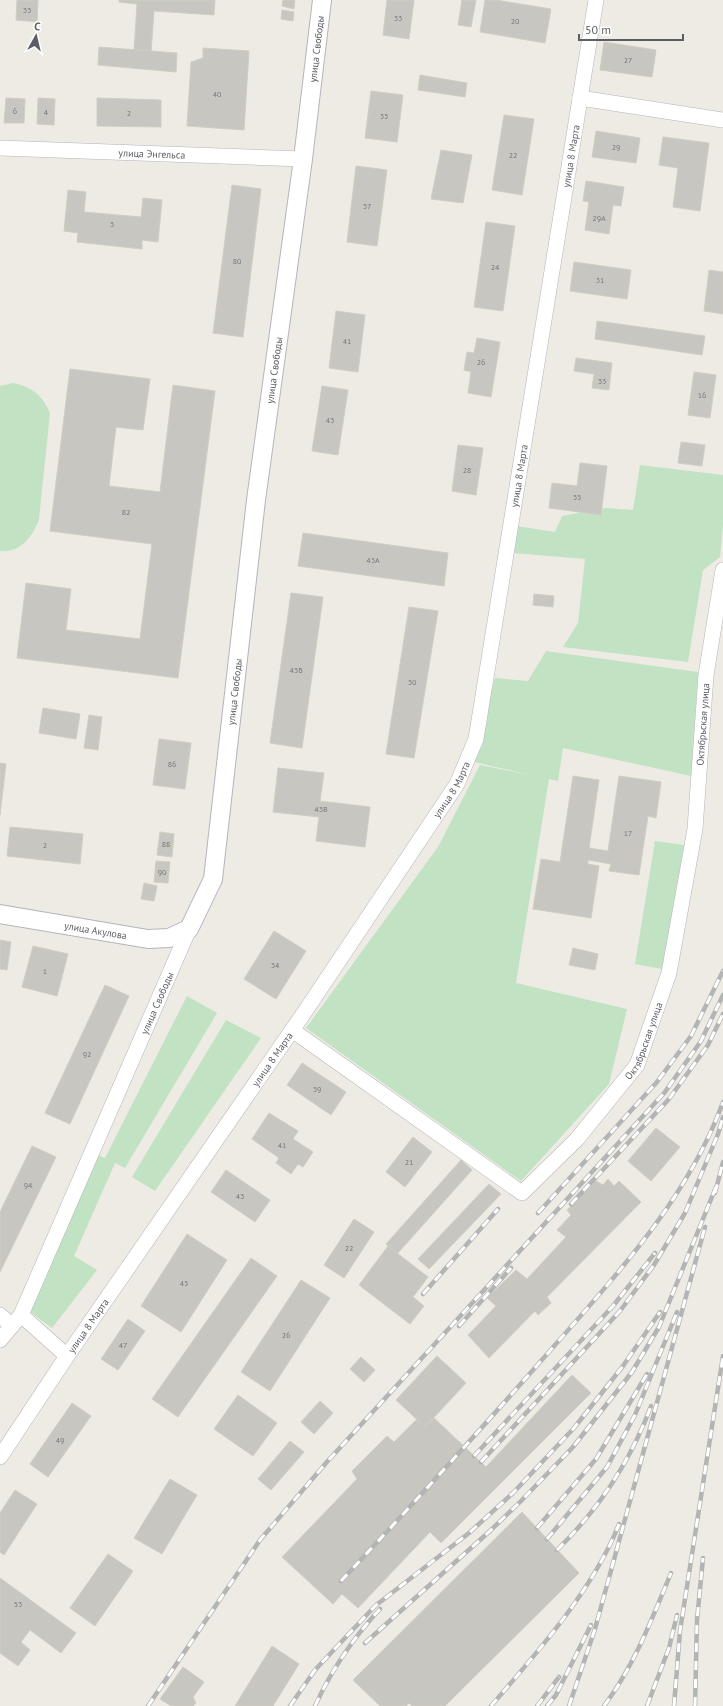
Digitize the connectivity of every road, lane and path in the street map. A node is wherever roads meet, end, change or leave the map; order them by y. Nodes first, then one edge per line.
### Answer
1 (322, 0) edge
2 (596, 0) edge
3 (580, 98) junction
4 (723, 120) edge
5 (0, 148) edge
6 (303, 159) junction
7 (723, 570) edge
8 (0, 914) edge
9 (189, 929) junction
10 (292, 1030) junction
11 (0, 1315) edge
12 (16, 1321) junction
13 (0, 1340) edge
14 (67, 1356) junction
15 (0, 1457) edge

1 - 6 street, улица Свободы
2 - 3 street, улица 8 Марта
3 - 4 street
3 - 10 street, улица 8 Марта
5 - 6 street, улица Энгельса
6 - 9 street, улица Свободы
7 - 10 street, Октябрьская улица
8 - 9 street, улица Акулова
9 - 12 street, улица Свободы
10 - 14 street, улица 8 Марта
11 - 12 street
12 - 13 street, улица Свободы
12 - 14 street
14 - 15 street, улица 8 Марта

